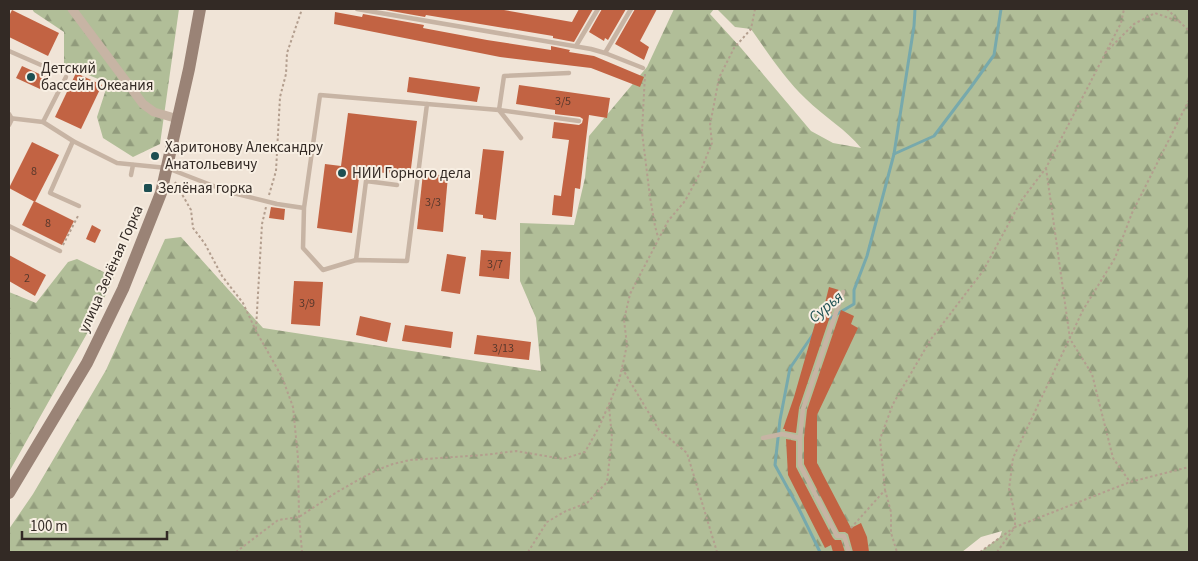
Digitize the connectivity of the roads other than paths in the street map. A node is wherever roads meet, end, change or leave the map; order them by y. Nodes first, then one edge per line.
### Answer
1 (72, 9) edge
2 (200, 9) edge
3 (358, 9) edge
4 (598, 9) edge
5 (630, 9) edge
6 (576, 46) junction
7 (9, 51) edge
8 (605, 53) junction
9 (41, 65) dead end
10 (643, 68) road end
11 (569, 73) dead end
12 (66, 77) dead end
13 (427, 104) junction
14 (499, 110) junction
15 (10, 117) edge
16 (178, 119) junction
17 (579, 121) dead end
18 (43, 122) junction
19 (9, 125) edge
20 (520, 138) dead end
21 (73, 141) junction
22 (133, 165) junction
23 (167, 168) junction
24 (131, 174) dead end
25 (397, 185) dead end
26 (79, 206) road end
27 (304, 208) junction
28 (9, 226) edge
29 (60, 251) road end
30 (356, 260) junction
31 (844, 292) dead end
32 (763, 438) dead end
33 (800, 438) junction
34 (9, 493) edge
35 (849, 552) edge

1 - 16 street
2 - 16 street, улица Зелёная Горка
3 - 6 lane
4 - 6 lane
5 - 8 lane
6 - 8 lane
7 - 9 lane
8 - 10 lane
11 - 14 lane
12 - 18 lane
13 - 14 lane
13 - 27 lane
13 - 30 lane
14 - 17 lane
14 - 20 lane
15 - 18 lane
15 - 19 lane
16 - 23 street, улица Зелёная Горка
18 - 21 lane
21 - 22 lane
21 - 26 lane
22 - 23 lane
22 - 24 lane
23 - 27 lane
23 - 34 street, улица Зелёная Горка
25 - 30 lane
27 - 30 lane
28 - 29 lane
31 - 33 lane
32 - 33 lane
33 - 35 lane

